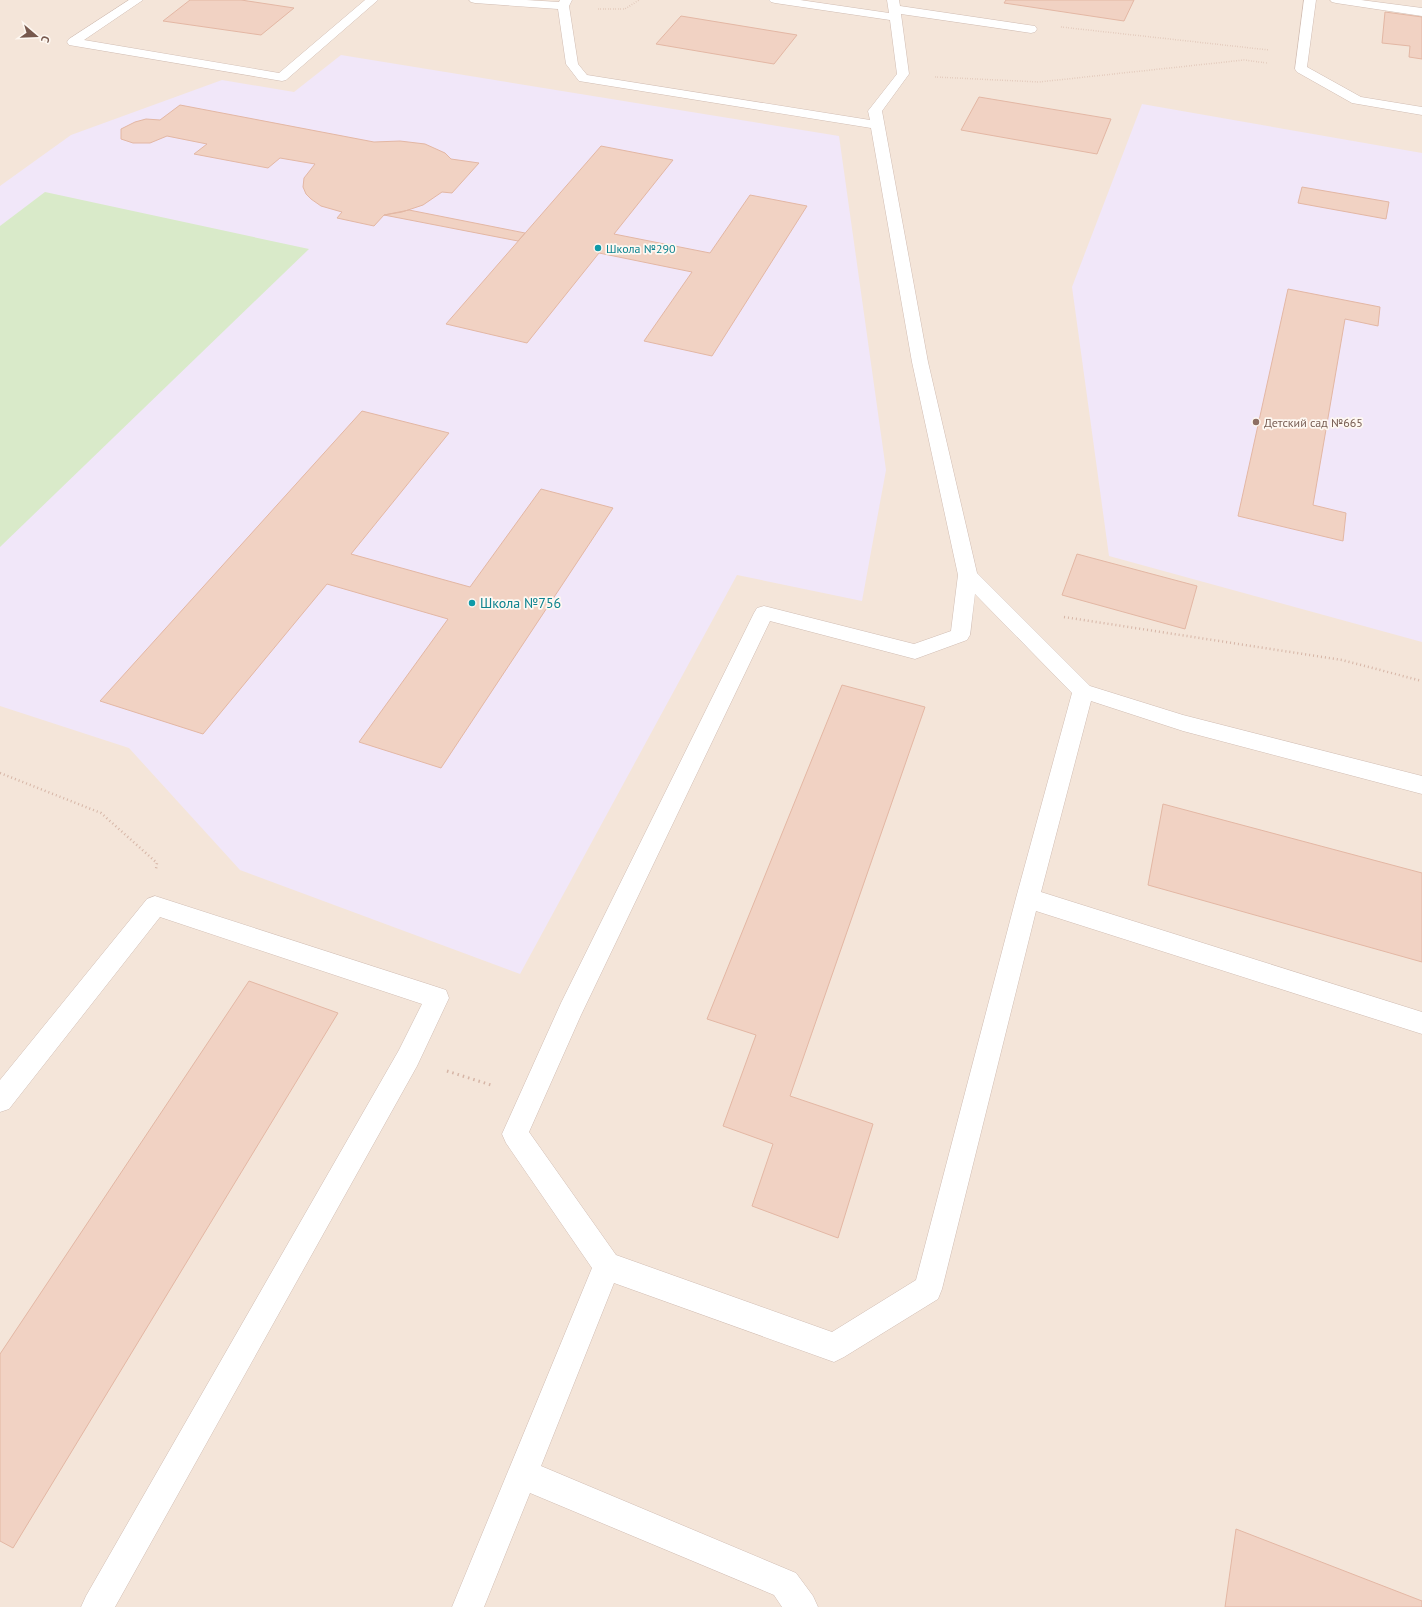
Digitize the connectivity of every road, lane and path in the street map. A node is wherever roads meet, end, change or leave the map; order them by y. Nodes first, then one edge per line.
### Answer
1 (137, 0) edge
2 (372, 0) edge
3 (475, 0) edge
4 (639, 0) edge
5 (775, 0) edge
6 (1310, 0) edge
7 (1336, 0) edge
8 (564, 5) edge
9 (894, 9) edge
10 (1422, 12) edge
11 (1032, 29) joint
12 (1303, 54) junction
13 (1302, 68) junction
14 (903, 74) junction
15 (1422, 111) edge
16 (877, 125) junction
17 (968, 574) junction
18 (1002, 609) junction
19 (1422, 681) edge
20 (1083, 691) junction
21 (0, 773) edge
22 (1422, 785) edge
23 (1028, 898) junction
24 (155, 906) junction
25 (1422, 1023) edge
26 (408, 1058) junction
27 (531, 1098) junction
28 (0, 1100) edge
29 (607, 1266) junction
30 (522, 1474) junction
31 (97, 1607) edge
32 (468, 1607) edge
33 (802, 1607) edge

1 - 2 lane
3 - 8 lane
4 - 8 path
5 - 9 lane
6 - 12 lane
7 - 10 lane
8 - 16 lane
9 - 11 lane
9 - 14 lane
11 - 12 path
12 - 13 lane
13 - 14 path
13 - 15 lane
14 - 16 lane
16 - 17 lane
17 - 18 lane
17 - 27 lane
18 - 19 path
18 - 20 lane
20 - 22 lane
20 - 23 lane
21 - 24 path
23 - 25 lane
23 - 29 lane
24 - 26 lane
24 - 28 lane
26 - 27 path
26 - 31 lane
27 - 29 lane
29 - 30 lane
30 - 32 lane
30 - 33 lane

